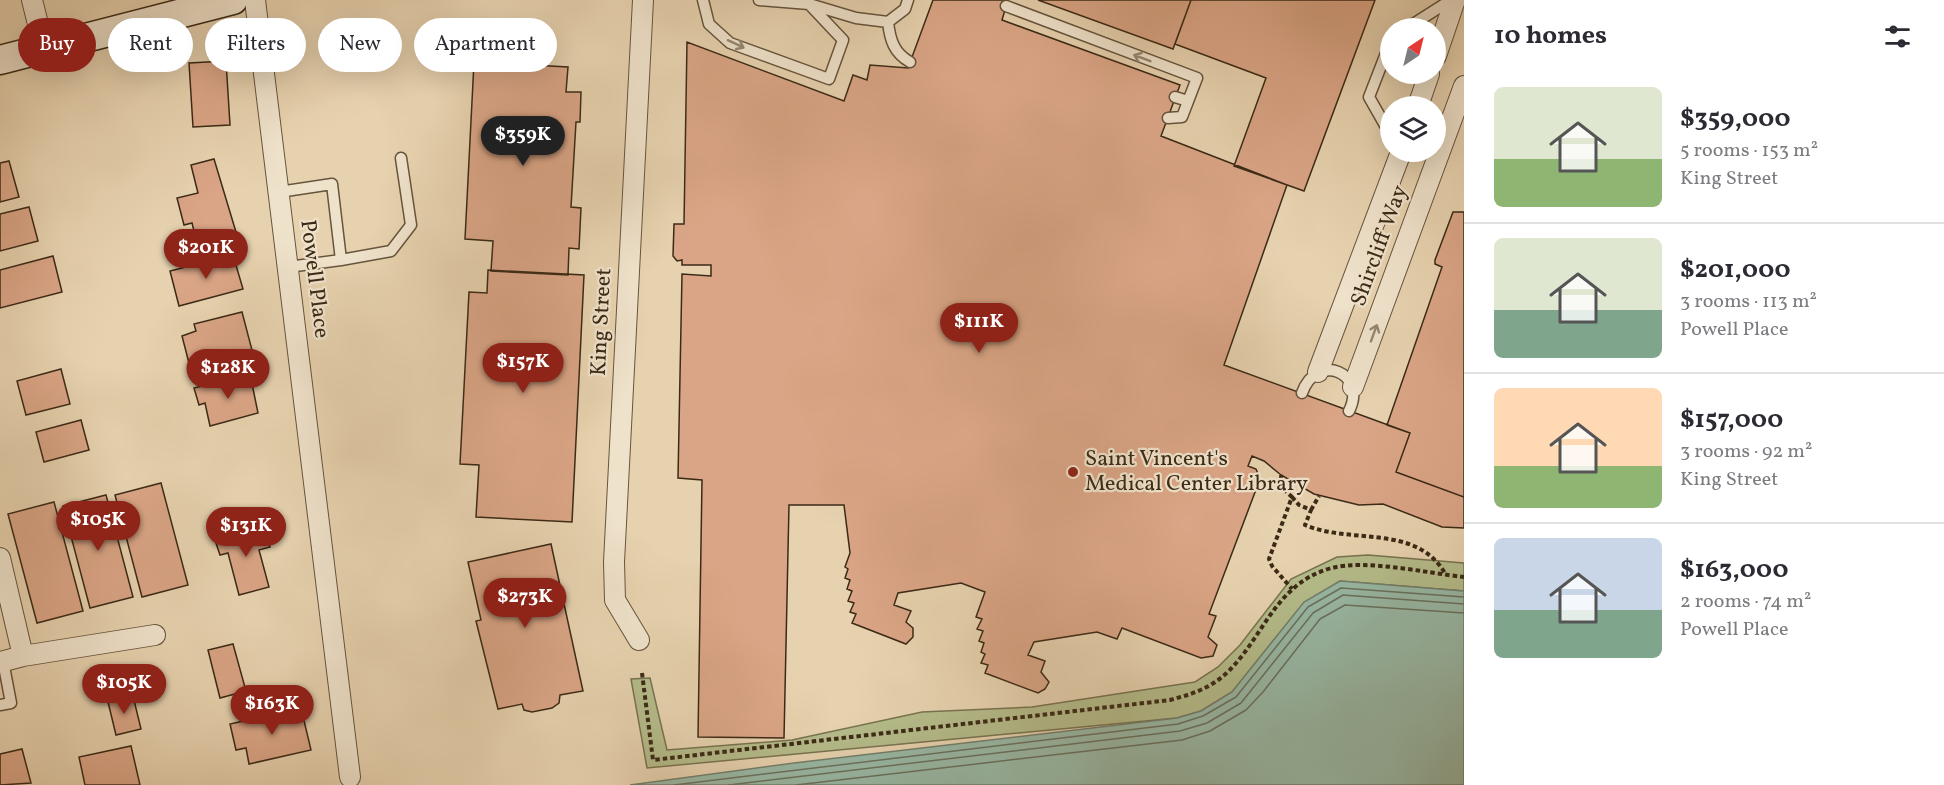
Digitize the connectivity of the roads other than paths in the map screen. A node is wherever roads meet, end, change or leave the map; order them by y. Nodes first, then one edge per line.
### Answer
1 (32, 0) edge
2 (234, 0) edge
3 (255, 0) edge
4 (643, 0) edge
5 (703, 0) edge
6 (759, 0) edge
7 (908, 0) edge
8 (1453, 0) edge
9 (809, 2) edge
10 (1006, 6) dead end
11 (36, 18) edge
12 (1423, 18) edge
13 (888, 22) junction
14 (1446, 23) edge
15 (96, 35) edge
16 (18, 55) edge
17 (0, 60) edge
18 (910, 62) dead end
19 (1380, 69) edge
20 (1464, 86) edge
21 (1175, 97) dead end
22 (1188, 101) junction
23 (1380, 117) edge
24 (1168, 118) dead end
25 (1448, 137) edge
26 (401, 158) dead end
27 (1396, 162) edge
28 (279, 192) junction
29 (342, 260) junction
30 (288, 267) junction
31 (1318, 372) junction
32 (1353, 387) junction
33 (1302, 393) dead end
34 (1349, 411) dead end
35 (0, 558) edge
36 (155, 635) dead end
37 (639, 640) dead end
38 (23, 656) junction
39 (2, 662) edge
40 (0, 705) edge
41 (350, 777) dead end

1 - 11 street
2 - 15 main road
3 - 28 street, Powell Place
4 - 37 street, King Street
5 -> 9 lane
6 - 9 lane
7 - 13 lane
8 - 12 lane
8 - 14 street
9 - 13 lane
22 -> 10 lane
13 - 18 lane
16 - 17 main road
19 - 23 lane
20 - 25 street, Shircliff Way
21 - 22 lane
22 - 24 lane
32 -> 25 street, Shircliff Way
26 - 29 lane
27 - 31 street, Shircliff Way
28 - 29 lane
28 - 30 street, Powell Place
29 - 30 lane
30 - 41 street, Powell Place
31 - 32 lane
31 - 33 lane
32 - 34 lane
35 - 38 street
36 - 38 street
38 - 39 street
39 - 40 lane

